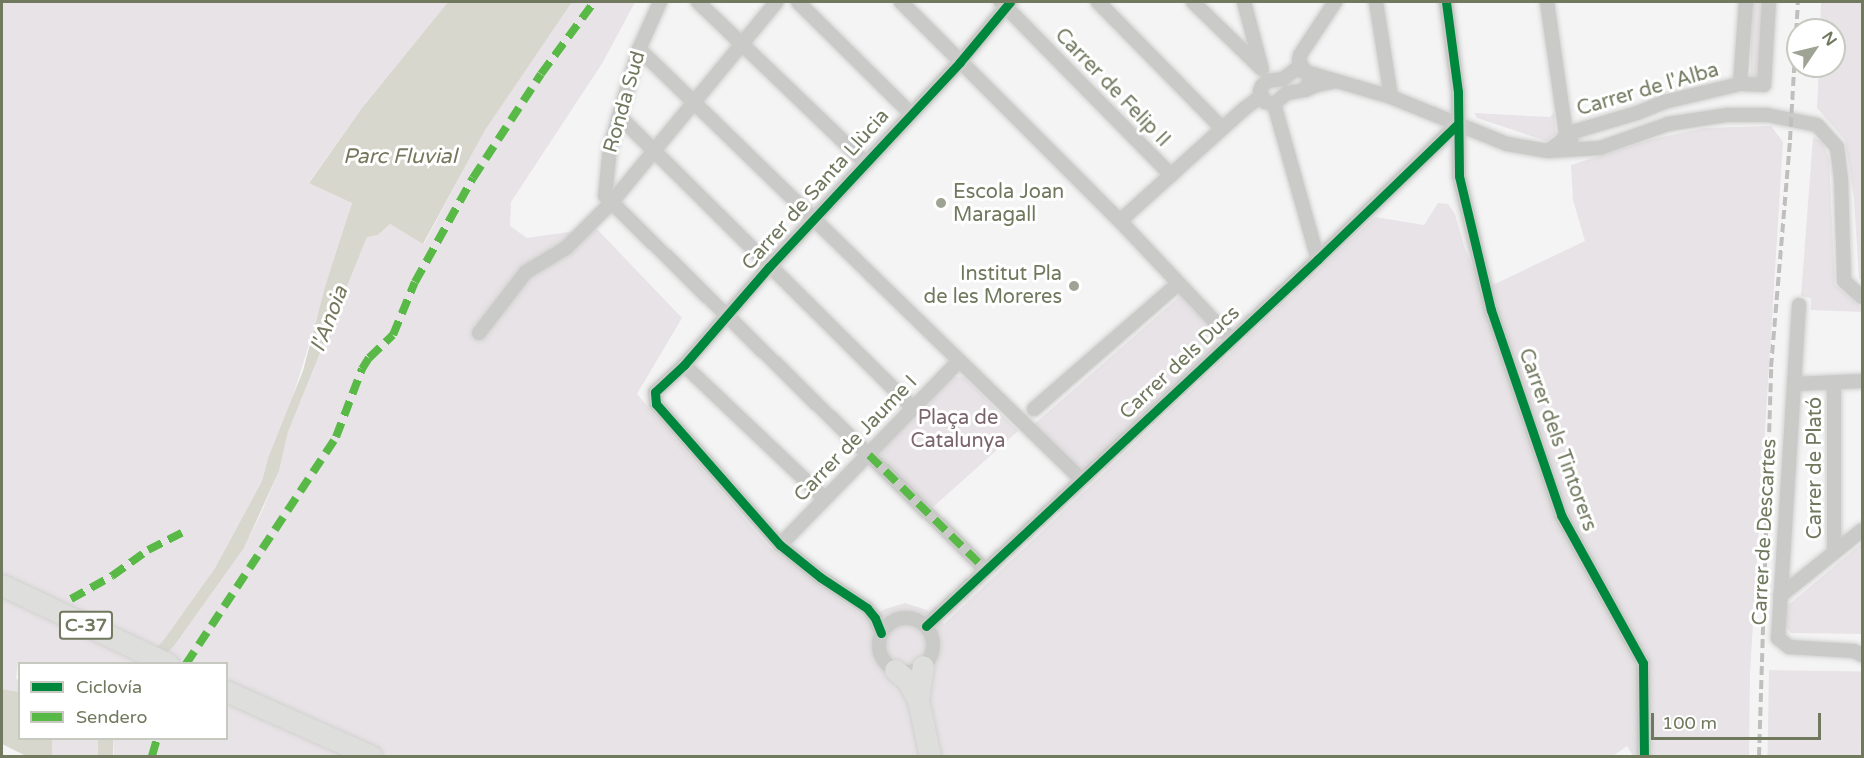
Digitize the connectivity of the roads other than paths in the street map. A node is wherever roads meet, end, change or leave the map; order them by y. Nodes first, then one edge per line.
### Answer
1 (660, 2) edge
2 (698, 2) edge
3 (776, 2) edge
4 (798, 2) edge
5 (901, 2) edge
6 (1098, 2) edge
7 (1193, 2) edge
8 (1244, 2) edge
9 (1335, 2) edge
10 (1376, 2) edge
11 (1446, 2) edge
12 (1547, 2) edge
13 (1746, 2) edge
14 (1769, 2) edge
15 (1006, 3) edge
16 (741, 44) junction
17 (639, 49) junction
18 (960, 62) junction
19 (1305, 71) junction
20 (1264, 75) junction
21 (1338, 82) junction
22 (1740, 84) junction
23 (1305, 90) junction
24 (1261, 96) junction
25 (1391, 97) junction
26 (694, 101) junction
27 (1274, 104) junction
28 (910, 113) junction
29 (619, 116) junction
30 (1457, 125) junction
31 (1222, 129) junction
32 (1566, 134) junction
33 (1587, 150) junction
34 (1548, 152) junction
35 (654, 153) junction
36 (865, 162) junction
37 (1171, 175) junction
38 (612, 202) junction
39 (813, 221) junction
40 (1120, 221) junction
41 (1318, 260) junction
42 (769, 267) junction
43 (1178, 284) junction
44 (1862, 296) edge
45 (1799, 305) dead end
46 (726, 315) junction
47 (479, 333) dead end
48 (1232, 340) junction
49 (959, 361) junction
50 (684, 365) junction
51 (1863, 381) edge
52 (1834, 383) junction
53 (1794, 384) junction
54 (914, 408) junction
55 (1034, 409) dead end
56 (869, 454) junction
57 (1082, 480) junction
58 (824, 498) junction
59 (1863, 530) edge
60 (780, 545) junction
61 (1834, 552) junction
62 (985, 569) junction
63 (3, 586) edge
64 (1780, 596) junction
65 (926, 626) junction
66 (881, 633) junction
67 (1860, 652) edge
68 (166, 662) edge
69 (923, 666) junction
70 (895, 670) junction
71 (228, 692) edge
72 (918, 700) junction
73 (371, 756) edge
74 (930, 756) edge
75 (1644, 756) edge

1 - 17 street, Ronda Sud
2 - 16 street
3 - 16 street
4 - 28 street
5 - 18 street
6 - 31 street
7 - 20 street
8 - 20 street
9 - 19 street
10 - 25 street
11 - 30 street, Carrer dels Tintorers
12 - 32 street
13 - 22 street
14 - 22 street, Carrer de l'Alba
15 - 18 street, Carrer de Santa Llùcia
15 - 37 street, Carrer de Felip II
16 - 26 street
16 - 36 street
17 - 26 street
17 - 29 street, Ronda Sud
18 - 28 street, Carrer de Santa Llùcia
18 - 40 street
19 - 20 street
19 - 21 street, Carrer de l'Alba
19 - 23 street
20 - 24 street
21 - 23 street, Carrer de l'Alba
21 - 25 street, Carrer de l'Alba
22 - 32 street, Carrer de l'Alba
23 - 27 street, Carrer de l'Alba
24 - 27 street
24 - 31 street
25 - 30 street, Carrer de l'Alba
26 - 35 street
26 - 39 street
27 - 41 street
28 - 36 street, Carrer de Santa Llùcia
29 - 35 street
29 - 38 street, Ronda Sud
30 - 34 street, Carrer de l'Alba
30 - 41 street, Carrer dels Ducs
30 - 75 street, Carrer dels Tintorers
31 - 37 street
32 - 33 street, Carrer de l'Alba
32 - 34 street, Carrer de l'Alba
33 - 34 street, Carrer de l'Alba
33 - 44 street, Carrer de l'Alba
35 - 38 street
35 - 42 street
36 - 39 street, Carrer de Santa Llùcia
37 - 40 street
38 - 46 street
38 - 47 street
39 - 42 street, Carrer de Santa Llùcia
39 - 49 street
40 - 43 street
41 - 48 street, Carrer dels Ducs
42 - 46 street, Carrer de Santa Llùcia
42 - 54 street
43 - 48 street
43 - 55 street
45 - 53 street, Carrer de Descartes
46 - 50 street, Carrer de Santa Llùcia
46 - 56 street
48 - 57 street, Carrer dels Ducs
49 - 54 street, Carrer de Jaume I
49 - 57 street
50 - 58 street
50 - 60 street, Carrer de Santa Llùcia
51 - 52 street
52 - 53 street
52 - 61 street, Carrer de Plató
53 - 64 street, Carrer de Descartes
54 - 56 street, Carrer de Jaume I
56 - 58 street, Carrer de Jaume I
56 - 62 street
57 - 62 street, Carrer dels Ducs
58 - 60 street, Carrer de Jaume I
59 - 61 street
60 - 66 street
61 - 64 street
62 - 65 street, Carrer dels Ducs
63 - 68 highway, C-37
64 - 67 street, Carrer de Descartes
65 - 66 street
65 - 69 street
66 - 70 street
69 - 70 street
69 - 72 highway
70 - 72 highway
71 - 73 highway
72 - 74 highway

